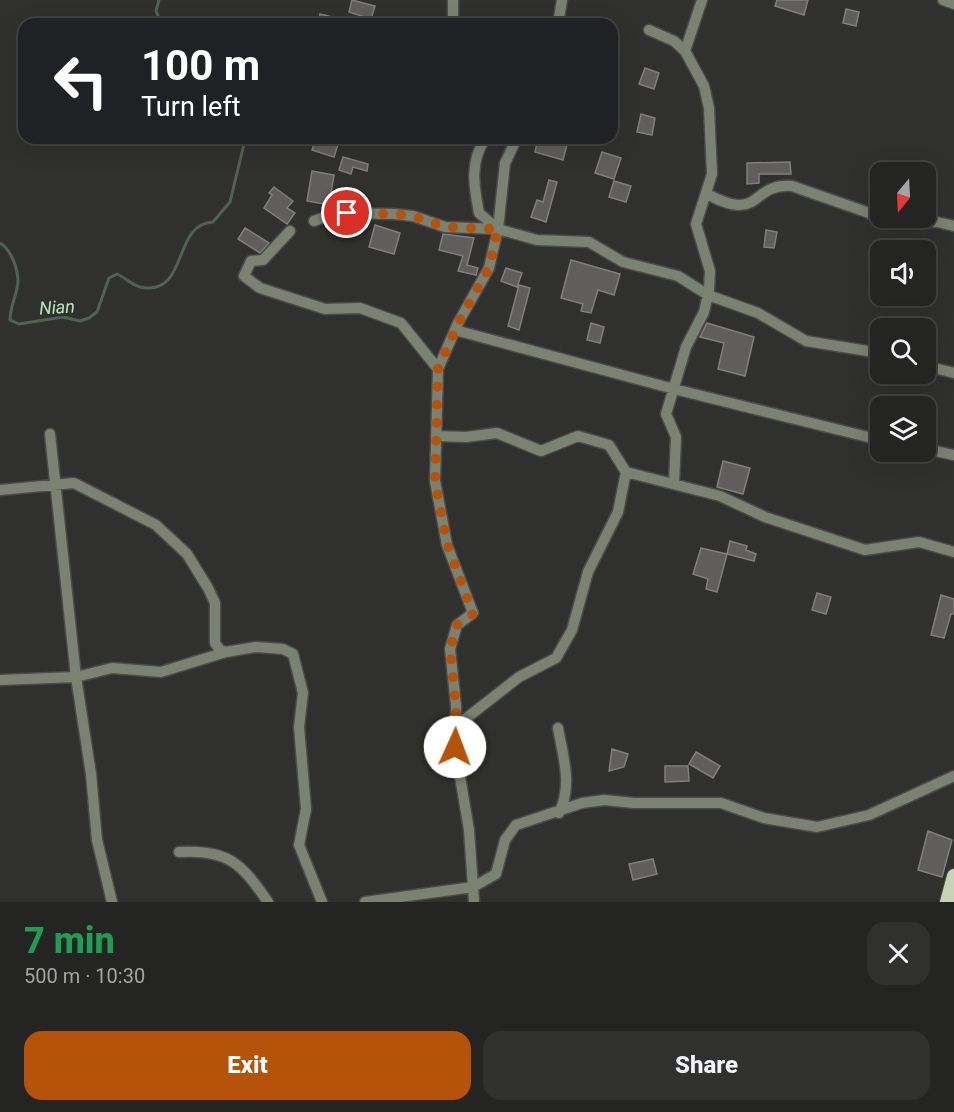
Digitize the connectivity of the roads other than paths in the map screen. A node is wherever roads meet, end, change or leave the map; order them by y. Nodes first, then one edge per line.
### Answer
1 (453, 0) edge
2 (562, 0) edge
3 (702, 0) edge
4 (943, 0) edge
5 (954, 4) edge
6 (453, 18) edge
7 (559, 18) edge
8 (649, 30) dead end
9 (685, 51) junction
10 (481, 144) edge
11 (513, 144) edge
12 (707, 194) junction
13 (314, 221) dead end
14 (954, 226) edge
15 (498, 229) junction
16 (290, 231) dead end
17 (708, 295) junction
18 (455, 330) junction
19 (870, 351) edge
20 (936, 368) edge
21 (438, 369) junction
22 (954, 372) edge
23 (674, 390) junction
24 (50, 434) dead end
25 (436, 436) junction
26 (870, 438) edge
27 (936, 451) edge
28 (954, 455) edge
29 (626, 472) junction
30 (674, 484) junction
31 (54, 485) junction
32 (0, 490) edge
33 (954, 552) edge
34 (226, 652) junction
35 (76, 677) junction
36 (0, 680) edge
37 (455, 727) junction
38 (558, 728) dead end
39 (954, 776) edge
40 (559, 813) junction
41 (179, 852) dead end
42 (954, 876) edge
43 (473, 887) junction
44 (112, 902) edge
45 (268, 902) edge
46 (322, 902) edge
47 (365, 902) edge
48 (474, 902) edge
49 (947, 902) edge

1 - 6 street
2 - 7 street
3 - 9 street
4 - 5 street
8 - 9 street
9 - 12 street
10 - 15 street
11 - 15 street
12 - 14 street
12 - 17 street
13 - 15 street
15 - 17 street
15 - 18 street
16 - 21 street
17 - 19 street
17 - 23 street
18 - 21 street
18 - 23 street
20 - 22 street
21 - 25 street
23 - 26 street
23 - 30 street
24 - 31 street
25 - 29 street
25 - 37 street
27 - 28 street
29 - 30 street
29 - 37 street
30 - 33 street
31 - 32 street
31 - 34 street
31 - 35 street
34 - 35 street
34 - 46 street
35 - 36 street
35 - 44 street
37 - 43 street
38 - 40 street
39 - 40 street
40 - 43 street
41 - 45 street
42 - 49 main road
43 - 47 street
43 - 48 street

